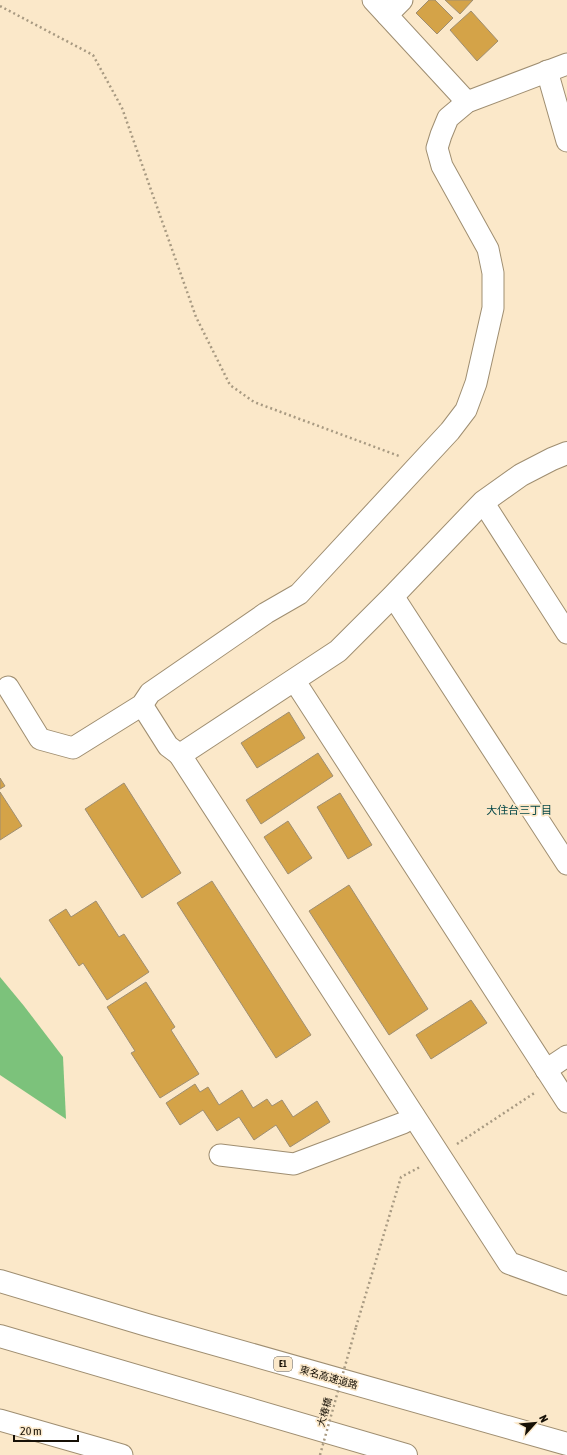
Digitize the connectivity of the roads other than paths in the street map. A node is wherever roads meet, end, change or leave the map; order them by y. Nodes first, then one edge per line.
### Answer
1 (373, 0) edge
2 (402, 0) edge
3 (387, 15) junction
4 (567, 64) edge
5 (547, 71) junction
6 (467, 102) junction
7 (567, 141) edge
8 (567, 453) edge
9 (482, 502) junction
10 (393, 596) junction
11 (567, 633) edge
12 (294, 680) junction
13 (8, 687) dead end
14 (142, 705) junction
15 (180, 755) junction
16 (567, 864) edge
17 (567, 1056) edge
18 (550, 1075) junction
19 (567, 1102) edge
20 (414, 1116) junction
21 (220, 1155) dead end
22 (0, 1281) edge
23 (567, 1284) edge
24 (0, 1336) edge
25 (0, 1420) edge
26 (567, 1444) edge
27 (122, 1455) edge
28 (406, 1455) edge

1 - 3 street
2 - 3 street
3 - 6 street
4 - 5 street
5 - 6 street
5 - 7 street
6 - 14 street
8 - 9 main road
9 - 10 main road
9 - 11 street
10 - 12 main road
10 - 16 street
12 - 15 main road
12 - 18 street
13 - 14 street
14 - 15 street
15 - 20 main road
17 - 18 street
18 - 19 street
20 - 21 street
20 - 23 main road
22 - 26 main road, 東名高速道路 / E1
24 - 28 main road
25 - 27 street

